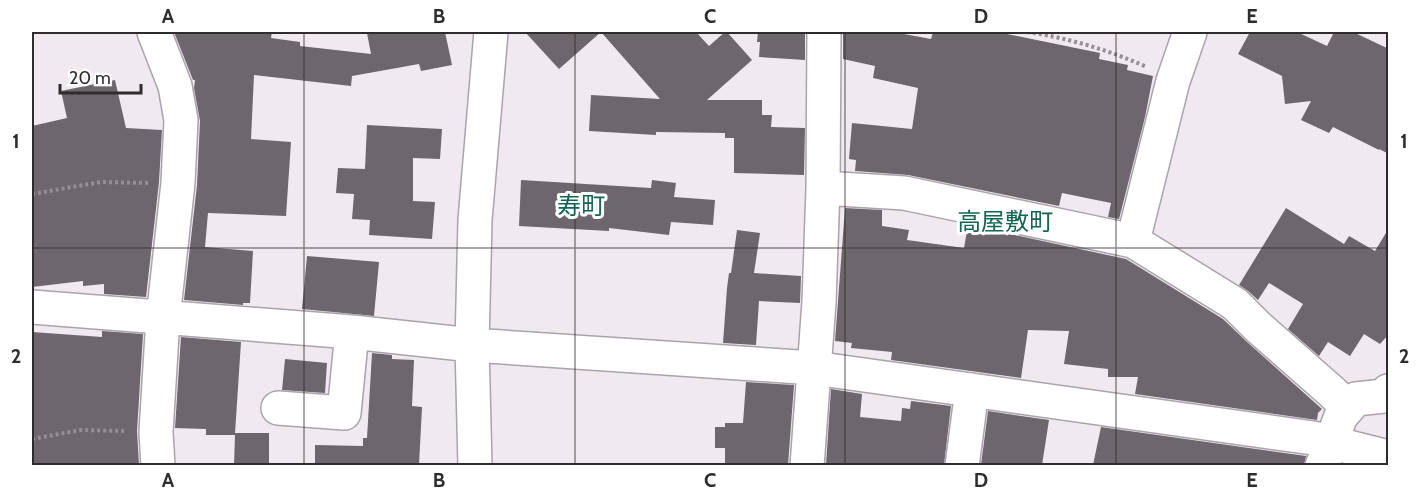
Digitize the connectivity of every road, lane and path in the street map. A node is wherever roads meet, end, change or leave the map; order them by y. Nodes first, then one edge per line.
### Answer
1 (154, 32) edge
2 (491, 32) edge
3 (824, 32) edge
4 (1028, 32) edge
5 (1190, 32) edge
6 (1173, 81) junction
7 (178, 183) junction
8 (823, 188) junction
9 (32, 194) edge
10 (1133, 241) junction
11 (32, 307) edge
12 (163, 318) junction
13 (352, 332) junction
14 (472, 345) junction
15 (814, 368) junction
16 (972, 390) junction
17 (1389, 391) edge
18 (278, 408) dead end
19 (1348, 408) junction
20 (156, 432) junction
21 (32, 439) edge
22 (1326, 454) edge
23 (1389, 457) edge
24 (158, 465) edge
25 (475, 465) edge
26 (807, 465) edge
27 (962, 465) edge

1 - 7 street
2 - 14 street
3 - 8 street
4 - 6 path
5 - 6 street
6 - 10 street
7 - 9 path
7 - 12 street
8 - 10 street
8 - 15 street
10 - 19 street
11 - 12 street
12 - 13 street
12 - 20 street
13 - 14 street
13 - 18 street
14 - 15 street
14 - 25 street
15 - 16 street
15 - 26 street
16 - 22 street
16 - 27 street
17 - 19 street
19 - 22 street
20 - 21 path
20 - 24 street
22 - 23 street

